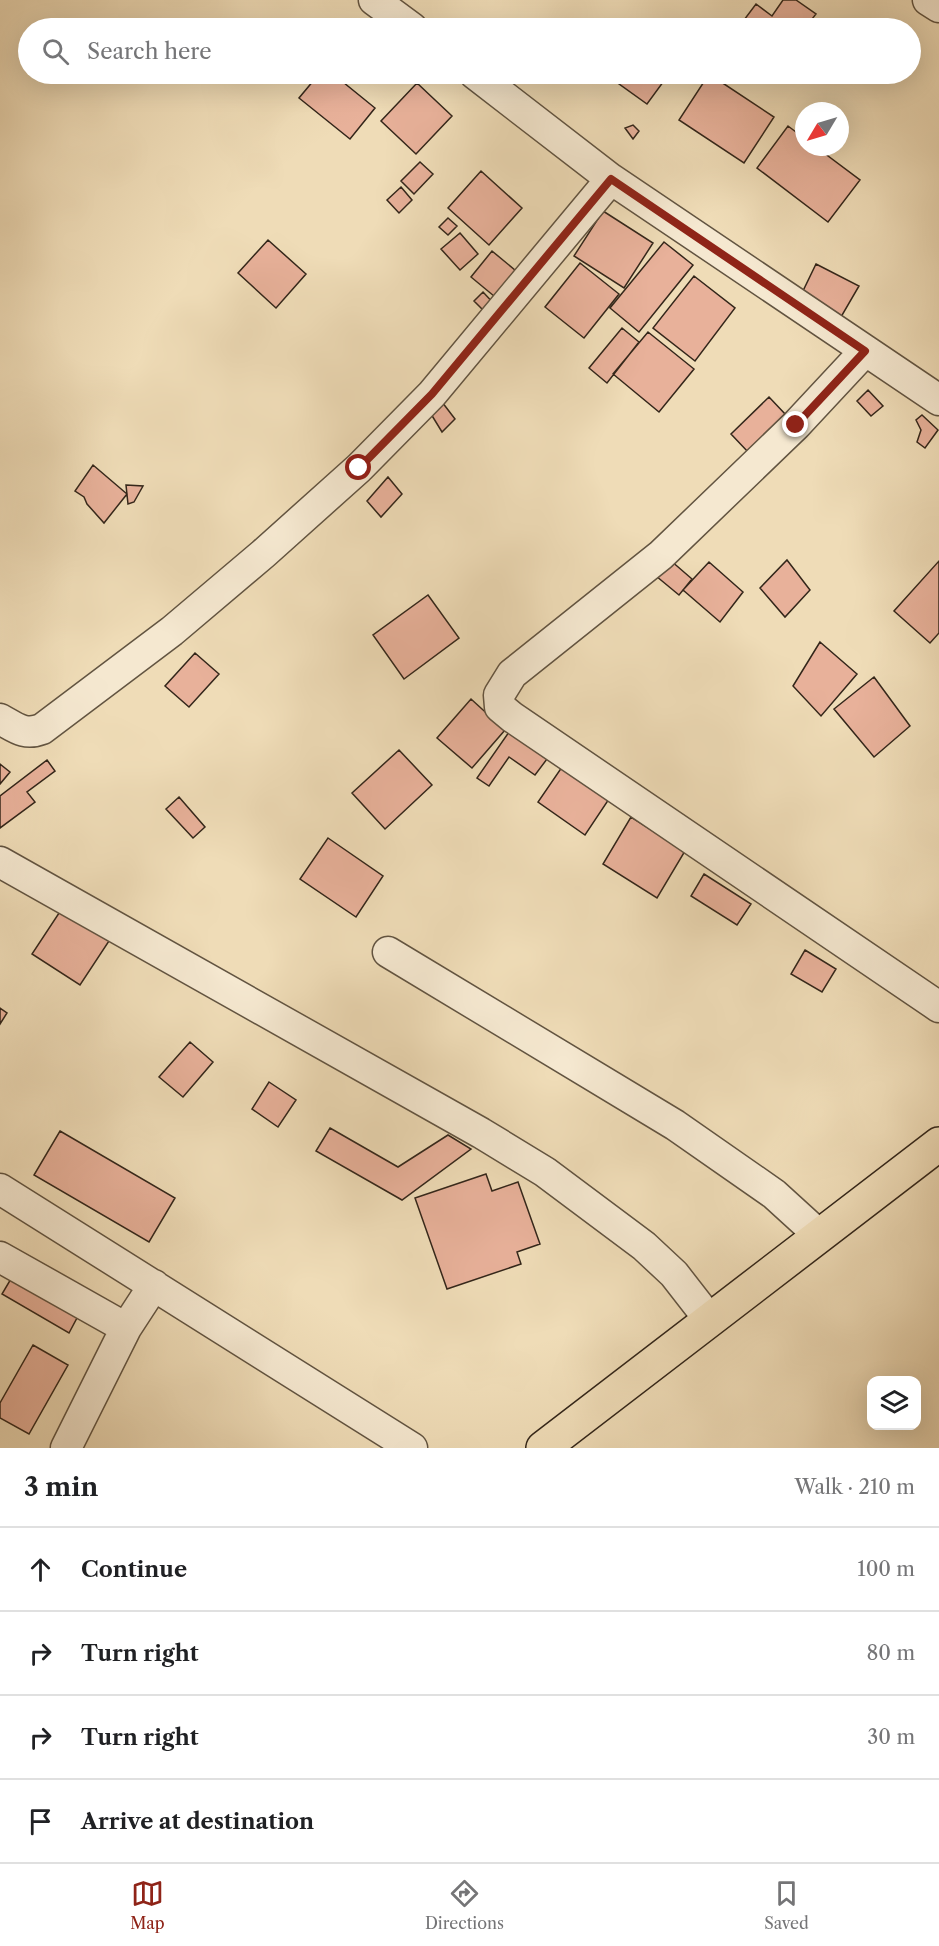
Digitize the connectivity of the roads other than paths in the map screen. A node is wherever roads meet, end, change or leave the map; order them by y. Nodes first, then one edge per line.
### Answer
1 (374, 0) edge
2 (928, 0) edge
3 (939, 7) edge
4 (398, 18) edge
5 (488, 84) edge
6 (611, 179) junction
7 (865, 351) junction
8 (939, 400) edge
9 (0, 719) edge
10 (0, 862) edge
11 (388, 952) dead end
12 (939, 1007) edge
13 (939, 1144) edge
14 (0, 1189) edge
15 (819, 1235) junction
16 (0, 1257) edge
17 (154, 1285) junction
18 (709, 1319) junction
19 (126, 1328) junction
20 (66, 1448) edge
21 (412, 1448) edge
22 (543, 1448) edge

1 - 4 street
2 - 3 street
5 - 6 street
6 - 7 street
6 - 9 street
7 - 8 street
7 - 12 street
10 - 18 street
11 - 15 street
13 - 15 main road
14 - 17 street
15 - 18 main road
16 - 19 street
17 - 19 street
17 - 21 street
18 - 22 main road
19 - 20 street

